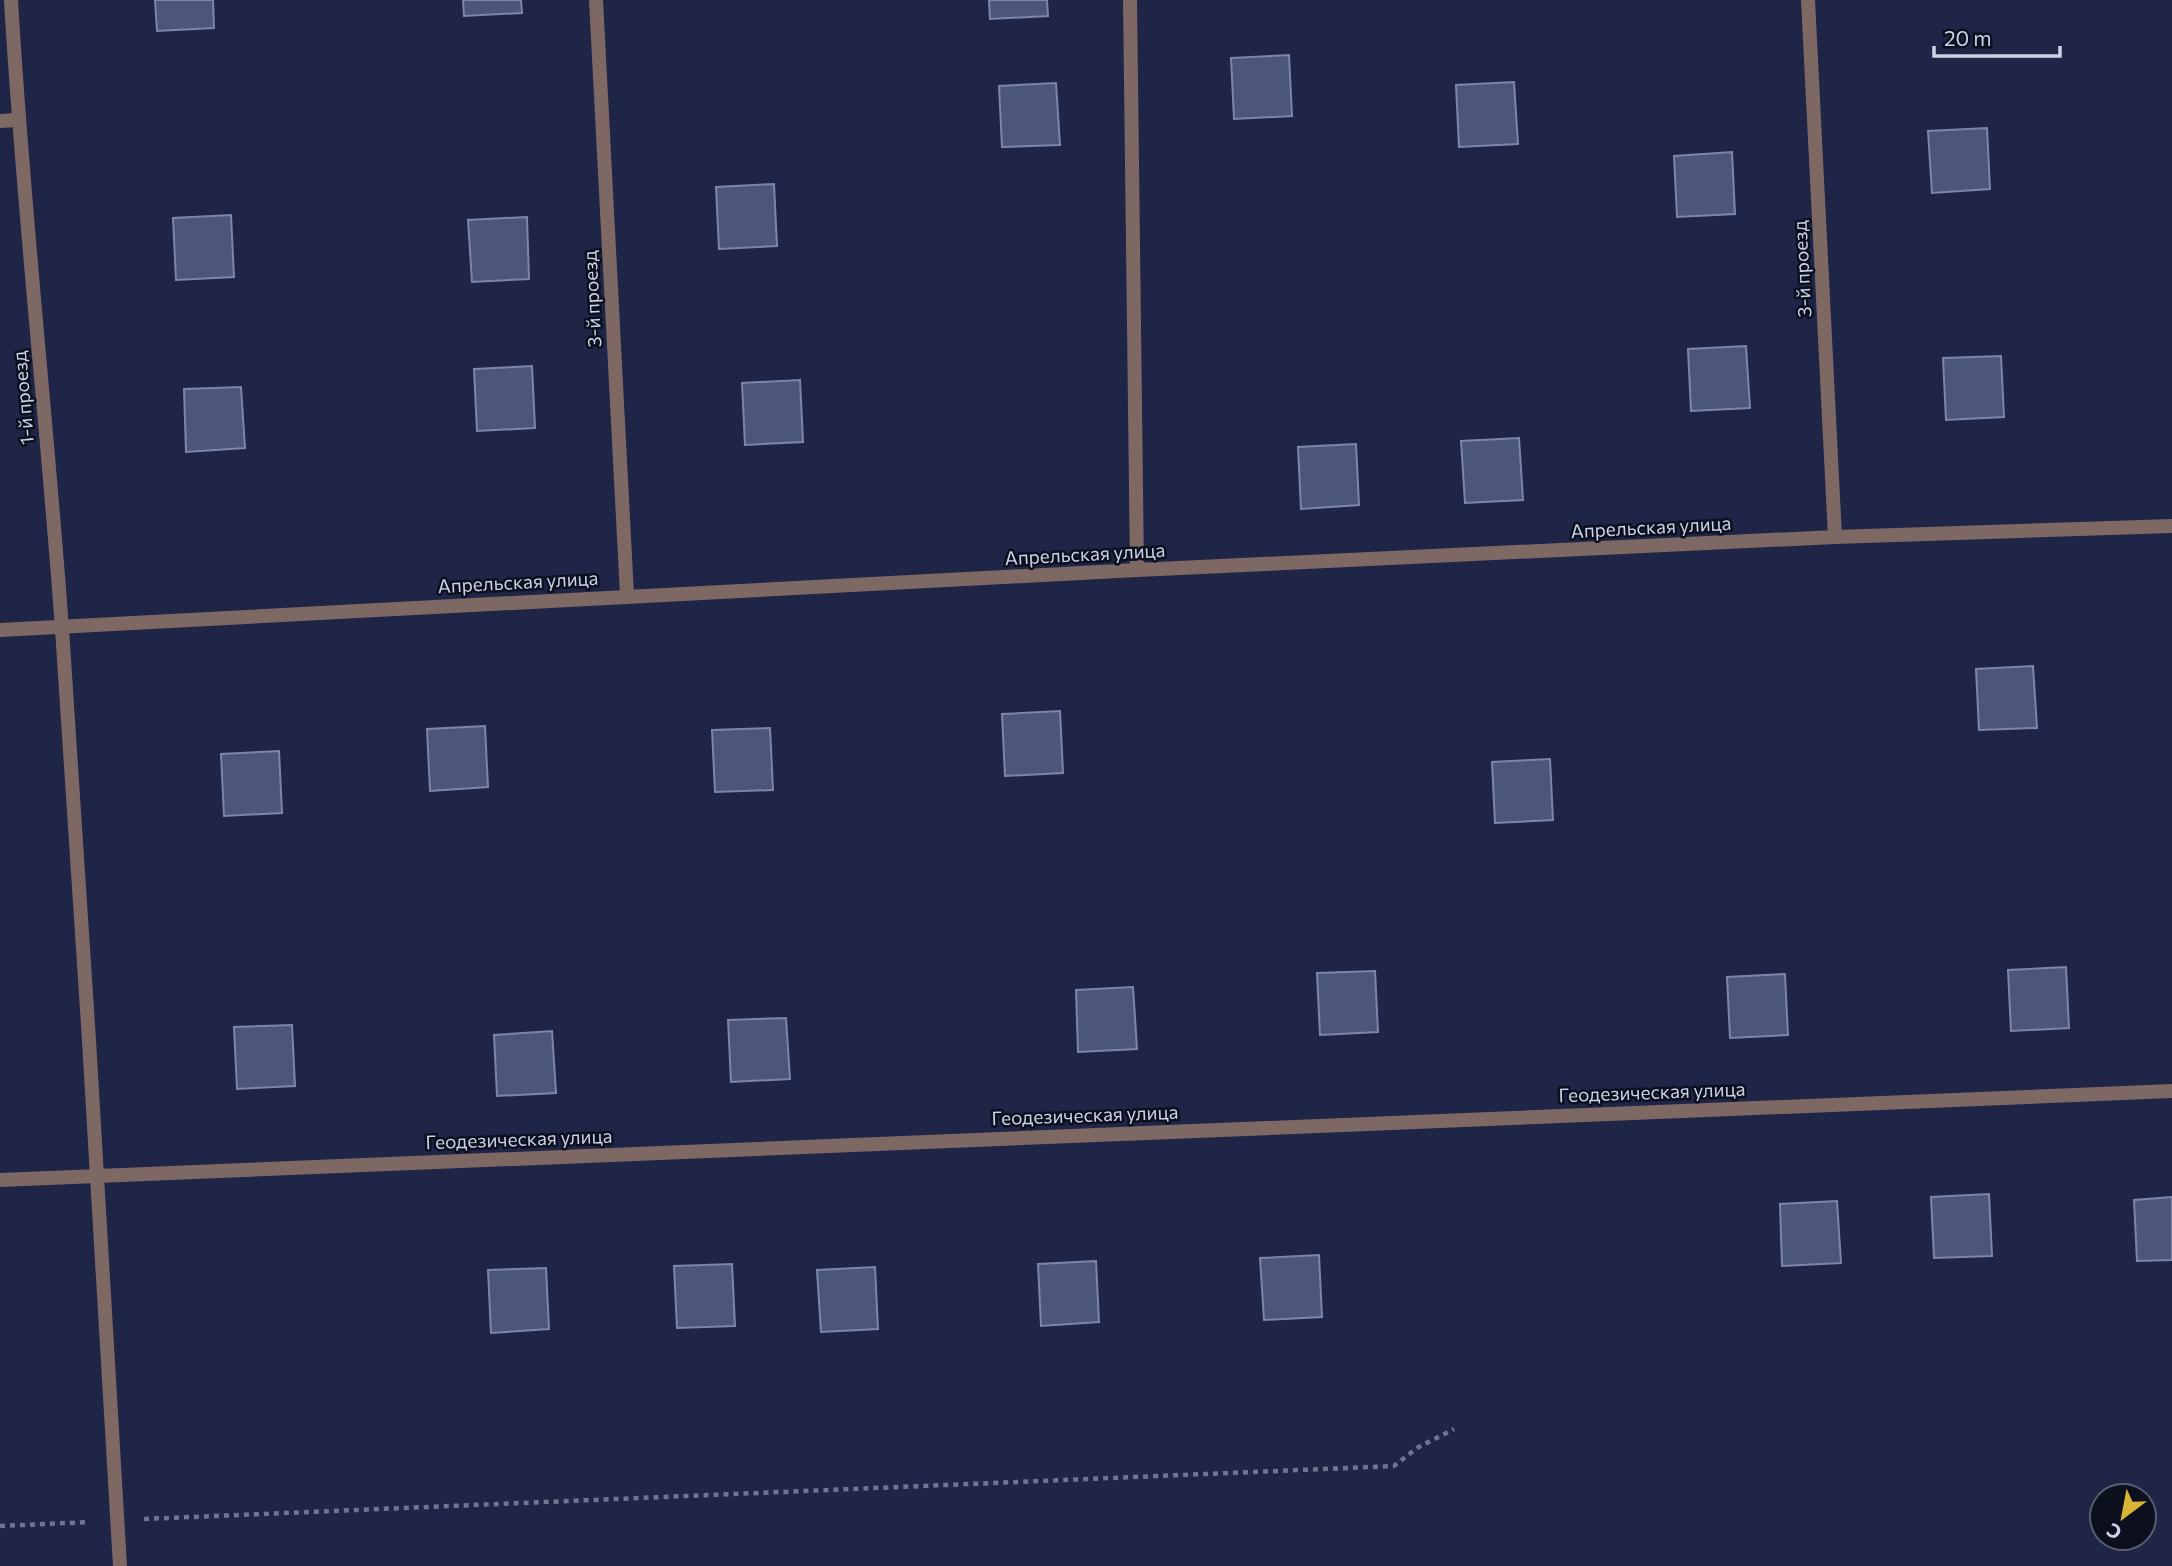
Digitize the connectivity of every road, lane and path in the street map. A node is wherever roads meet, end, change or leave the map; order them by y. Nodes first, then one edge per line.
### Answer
1 (11, 0) edge
2 (596, 0) edge
3 (1130, 0) edge
4 (1808, 0) edge
5 (18, 120) junction
6 (0, 121) edge
7 (2172, 526) edge
8 (1835, 537) junction
9 (1137, 570) junction
10 (627, 595) junction
11 (61, 626) junction
12 (0, 630) edge
13 (2172, 1091) edge
14 (98, 1175) junction
15 (0, 1180) edge
16 (1454, 1429) dead end
17 (118, 1520) junction
18 (0, 1526) edge
19 (120, 1566) edge

1 - 5 street, 1-й проезд
2 - 10 street, 3-й проезд
3 - 9 street
4 - 8 street, 3-й проезд
5 - 6 street
5 - 11 street, 1-й проезд
7 - 8 street, Апрельская улица
8 - 9 street, Апрельская улица
9 - 10 street, Апрельская улица
10 - 11 street, Апрельская улица
11 - 12 street, Апрельская улица
11 - 14 street, 1-й проезд
13 - 14 street, Геодезическая улица
14 - 15 street, Геодезическая улица
14 - 17 street, 1-й проезд
16 - 17 path
17 - 18 path
17 - 19 street, 1-й проезд

